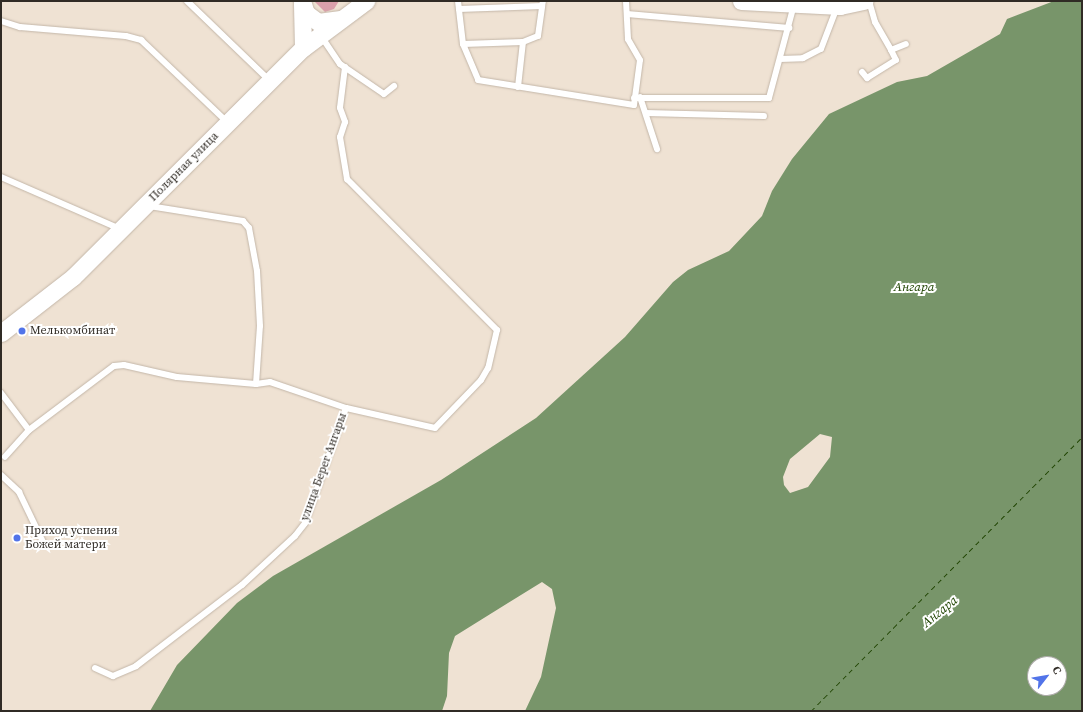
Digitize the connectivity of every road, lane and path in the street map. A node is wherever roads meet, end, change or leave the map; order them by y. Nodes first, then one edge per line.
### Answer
1 (187, 1) edge
2 (302, 1) edge
3 (350, 1) edge
4 (366, 1) edge
5 (458, 1) edge
6 (626, 1) edge
7 (741, 1) edge
8 (864, 1) edge
9 (868, 1) edge
10 (542, 3) edge
11 (794, 5) junction
12 (838, 6) junction
13 (459, 9) junction
14 (627, 14) junction
15 (338, 20) junction
16 (1, 21) edge
17 (789, 28) junction
18 (320, 34) junction
19 (523, 42) junction
20 (463, 44) junction
21 (906, 44) dead end
22 (303, 48) junction
23 (891, 50) junction
24 (780, 59) junction
25 (345, 67) junction
26 (862, 72) dead end
27 (270, 81) junction
28 (394, 86) dead end
29 (518, 87) junction
30 (637, 97) junction
31 (646, 114) junction
32 (764, 116) dead end
33 (228, 123) junction
34 (657, 149) dead end
35 (1, 177) edge
36 (145, 205) junction
37 (121, 229) junction
38 (1, 332) edge
39 (256, 384) junction
40 (1, 393) edge
41 (346, 408) junction
42 (29, 430) junction
43 (5, 457) dead end
44 (1, 475) edge
45 (44, 544) dead end
46 (95, 668) dead end

1 - 27 lane
2 - 15 main road
2 - 22 main road
3 - 15 main road
4 - 15 main road, Полярная улица
5 - 13 lane
6 - 14 lane
7 - 11 main road
8 - 12 main road
9 - 23 lane
10 - 13 lane
10 - 19 lane
11 - 12 main road
11 - 17 lane
12 - 24 lane
13 - 20 lane
14 - 17 lane
14 - 30 lane
15 - 18 main road, Полярная улица
16 - 33 lane
17 - 24 lane
18 - 22 main road, Полярная улица
18 - 25 lane
19 - 20 lane
19 - 29 lane
20 - 29 lane
21 - 23 lane
22 - 27 main road, Полярная улица
23 - 26 lane
24 - 30 lane
25 - 28 lane
25 - 41 lane
27 - 33 main road, Полярная улица
29 - 30 lane
30 - 31 lane
31 - 32 lane
31 - 34 lane
33 - 36 main road, Полярная улица
35 - 37 lane
36 - 37 main road, Полярная улица
36 - 39 lane
37 - 38 main road, Полярная улица
39 - 41 lane, улица Берег Ангары
39 - 42 lane, улица Берег Ангары
40 - 42 lane
41 - 46 lane, улица Берег Ангары
42 - 43 lane, улица Берег Ангары
44 - 45 lane

